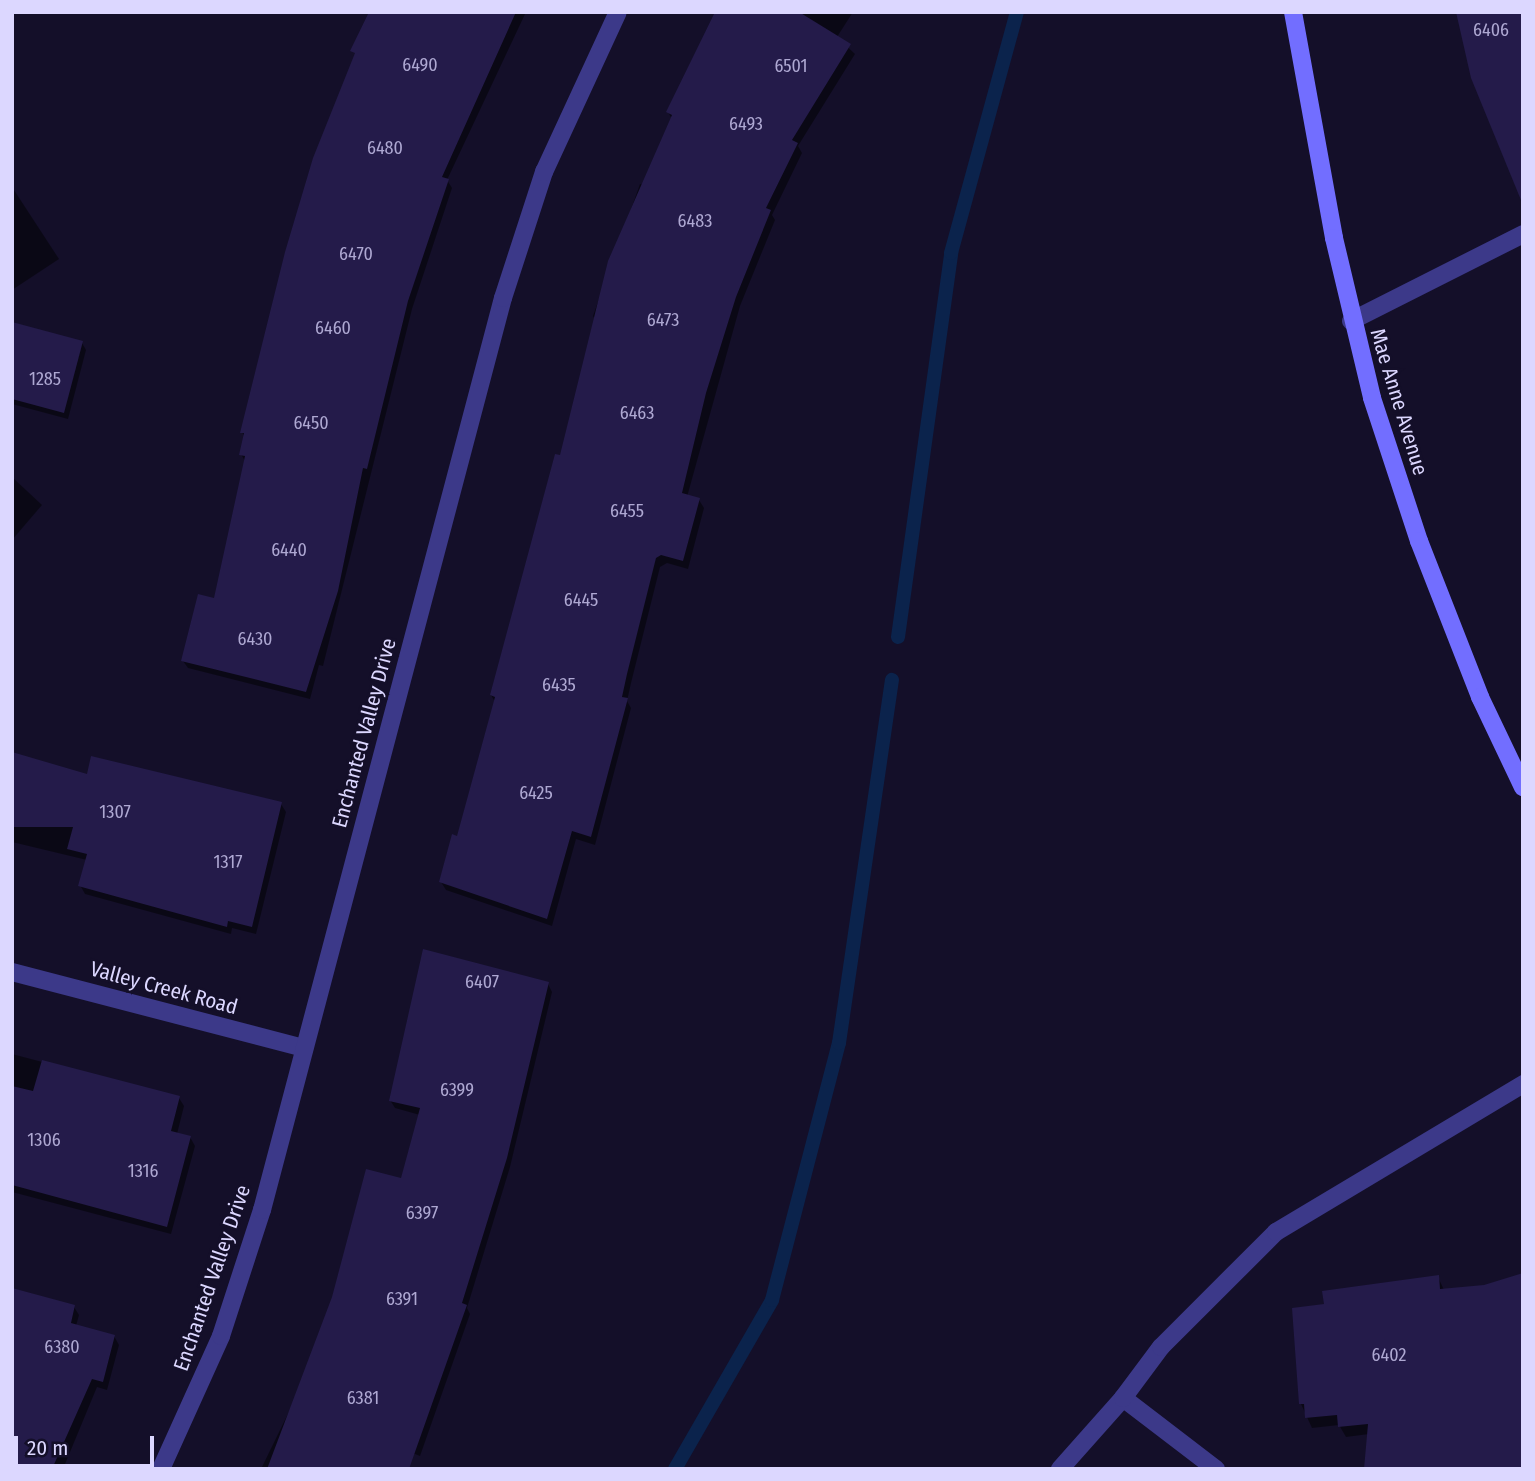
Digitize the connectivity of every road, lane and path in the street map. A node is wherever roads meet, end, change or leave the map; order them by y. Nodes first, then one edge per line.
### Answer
1 (618, 12) edge
2 (1293, 12) edge
3 (1523, 234) edge
4 (1351, 321) junction
5 (1523, 787) edge
6 (12, 972) edge
7 (304, 1048) junction
8 (1523, 1084) edge
9 (1123, 1398) junction
10 (161, 1469) edge
11 (1059, 1469) edge
12 (1216, 1469) edge

1 - 7 street, Enchanted Valley Drive
2 - 4 main road, Mae Anne Avenue
3 - 4 street
4 - 5 main road, Mae Anne Avenue
6 - 7 street, Valley Creek Road
7 - 10 street, Enchanted Valley Drive
8 - 9 street
9 - 11 street
9 - 12 street

